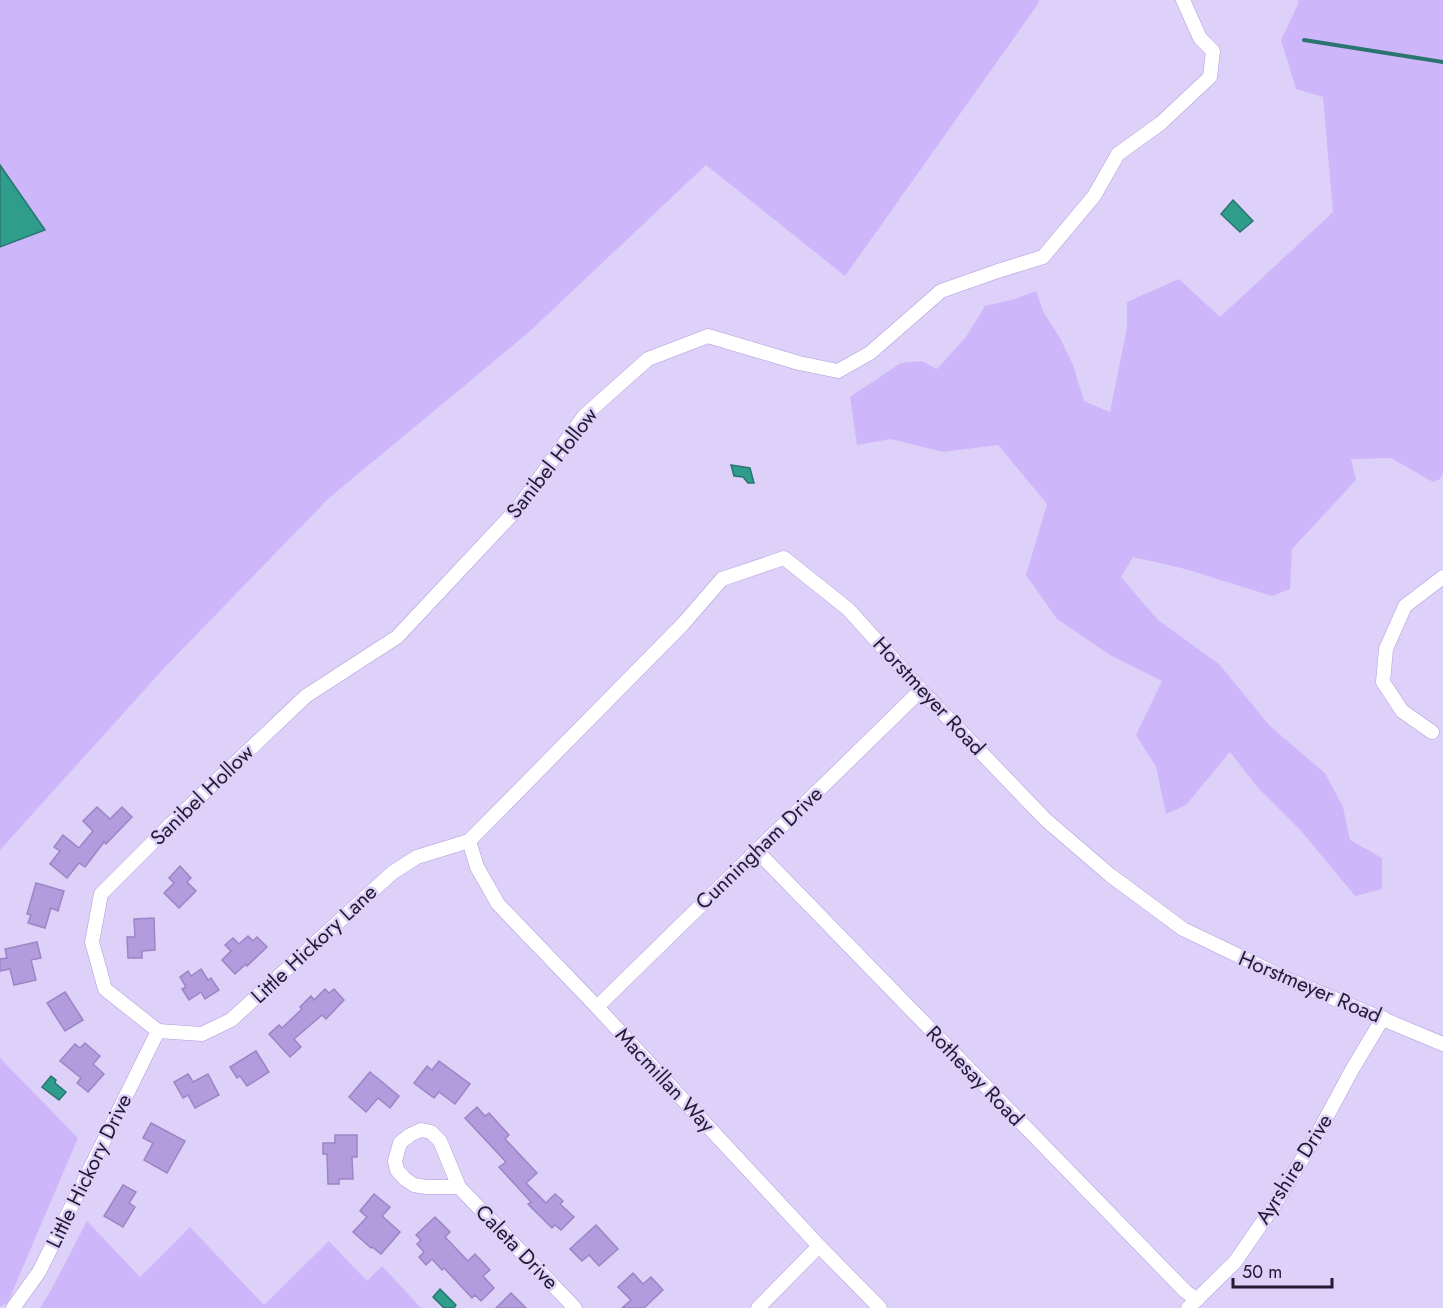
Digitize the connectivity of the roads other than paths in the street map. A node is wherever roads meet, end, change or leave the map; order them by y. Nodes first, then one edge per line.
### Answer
1 (1183, 0) edge
2 (1443, 576) edge
3 (921, 690) junction
4 (1431, 732) dead end
5 (469, 841) junction
6 (756, 850) junction
7 (597, 1006) junction
8 (1383, 1018) junction
9 (158, 1031) junction
10 (1443, 1044) edge
11 (459, 1187) junction
12 (819, 1246) junction
13 (1193, 1304) edge
14 (13, 1308) edge
15 (575, 1308) edge
16 (758, 1308) edge
17 (880, 1308) edge

1 - 9 street, Sanibel Hollow
2 - 4 street
3 - 5 street, Horstmeyer Road
3 - 6 street, Cunningham Drive
3 - 8 street, Horstmeyer Road
5 - 7 street, Macmillan Way
5 - 9 street, Little Hickory Lane
6 - 7 street, Cunningham Drive
6 - 13 street, Rothesay Road
7 - 12 street, Macmillan Way
8 - 10 street, Horstmeyer Road
8 - 13 street, Ayrshire Drive
9 - 14 street, Little Hickory Drive
11 - 11 street, Caleta Drive
11 - 15 street, Caleta Drive
12 - 16 street
12 - 17 street, Macmillan Way

